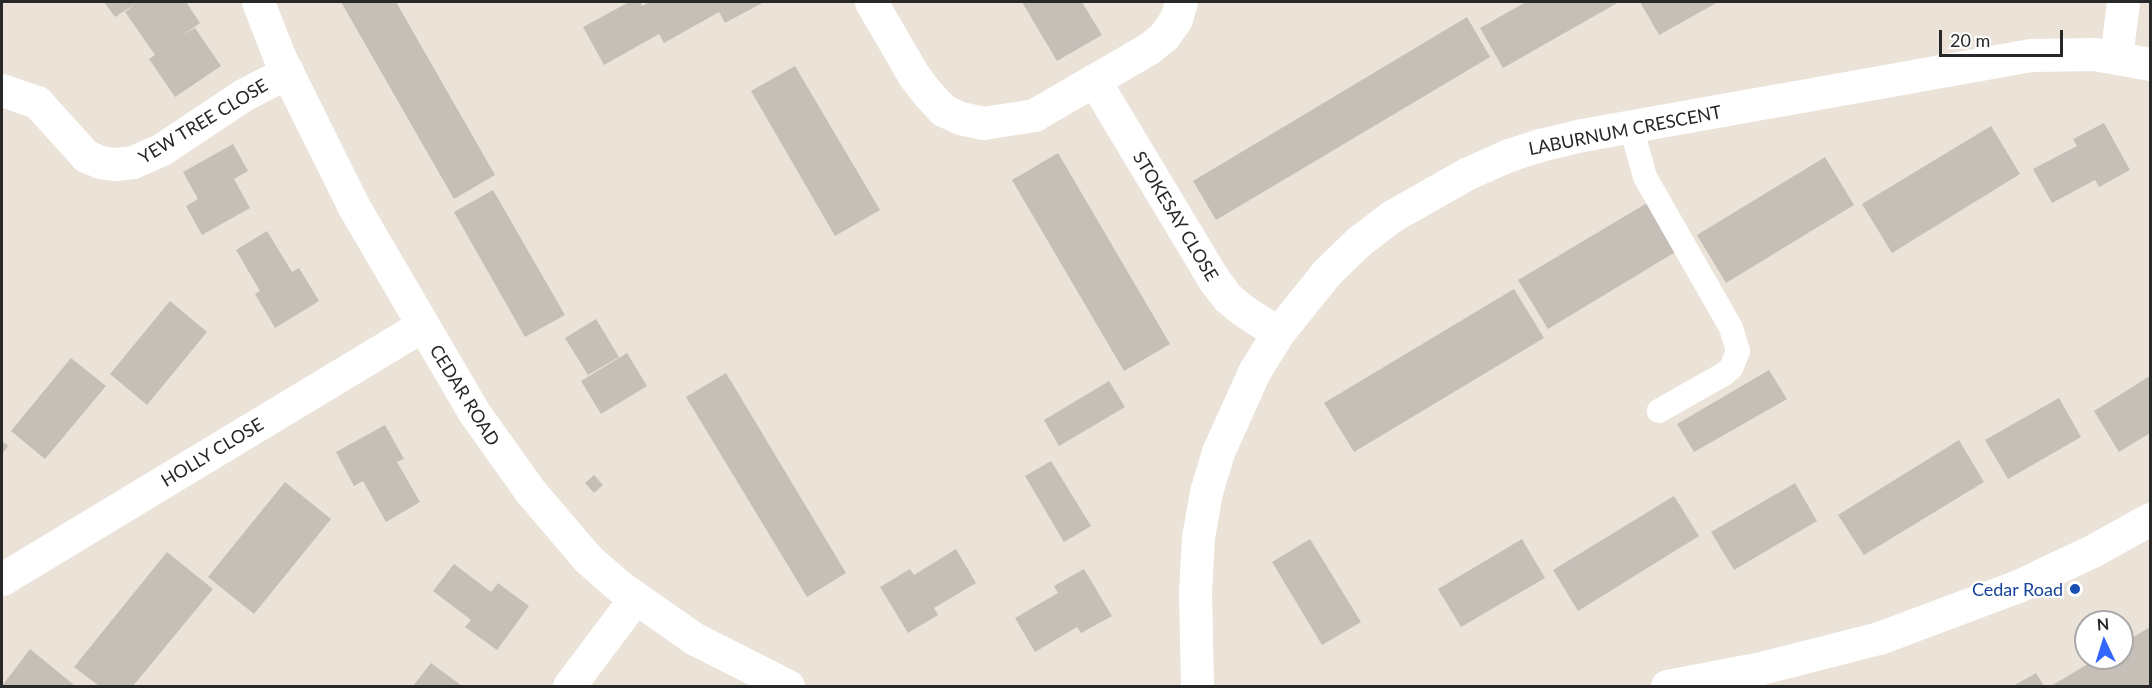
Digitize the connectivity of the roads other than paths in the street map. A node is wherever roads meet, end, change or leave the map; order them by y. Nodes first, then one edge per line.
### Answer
1 (258, 2) edge
2 (871, 2) edge
3 (1181, 2) edge
4 (2123, 2) edge
5 (2116, 57) junction
6 (2151, 64) edge
7 (287, 72) junction
8 (1094, 80) junction
9 (2, 90) edge
10 (1631, 126) junction
11 (423, 326) junction
12 (1278, 333) junction
13 (1659, 411) dead end
14 (2151, 519) edge
15 (2, 579) edge
16 (635, 598) junction
17 (569, 687) edge
18 (788, 687) edge
19 (1197, 687) edge
20 (1667, 687) edge

1 - 7 street, CEDAR ROAD
2 - 8 street
3 - 8 street
4 - 5 street
5 - 6 street, LABURNUM CRESCENT
5 - 10 street, LABURNUM CRESCENT
7 - 9 street, YEW TREE CLOSE
7 - 11 street, CEDAR ROAD
8 - 12 street, STOKESAY CLOSE
10 - 12 street, LABURNUM CRESCENT
10 - 13 lane
11 - 15 street, HOLLY CLOSE
11 - 16 street, CEDAR ROAD
12 - 19 street, LABURNUM CRESCENT
14 - 20 street
16 - 17 street
16 - 18 street, CEDAR ROAD

